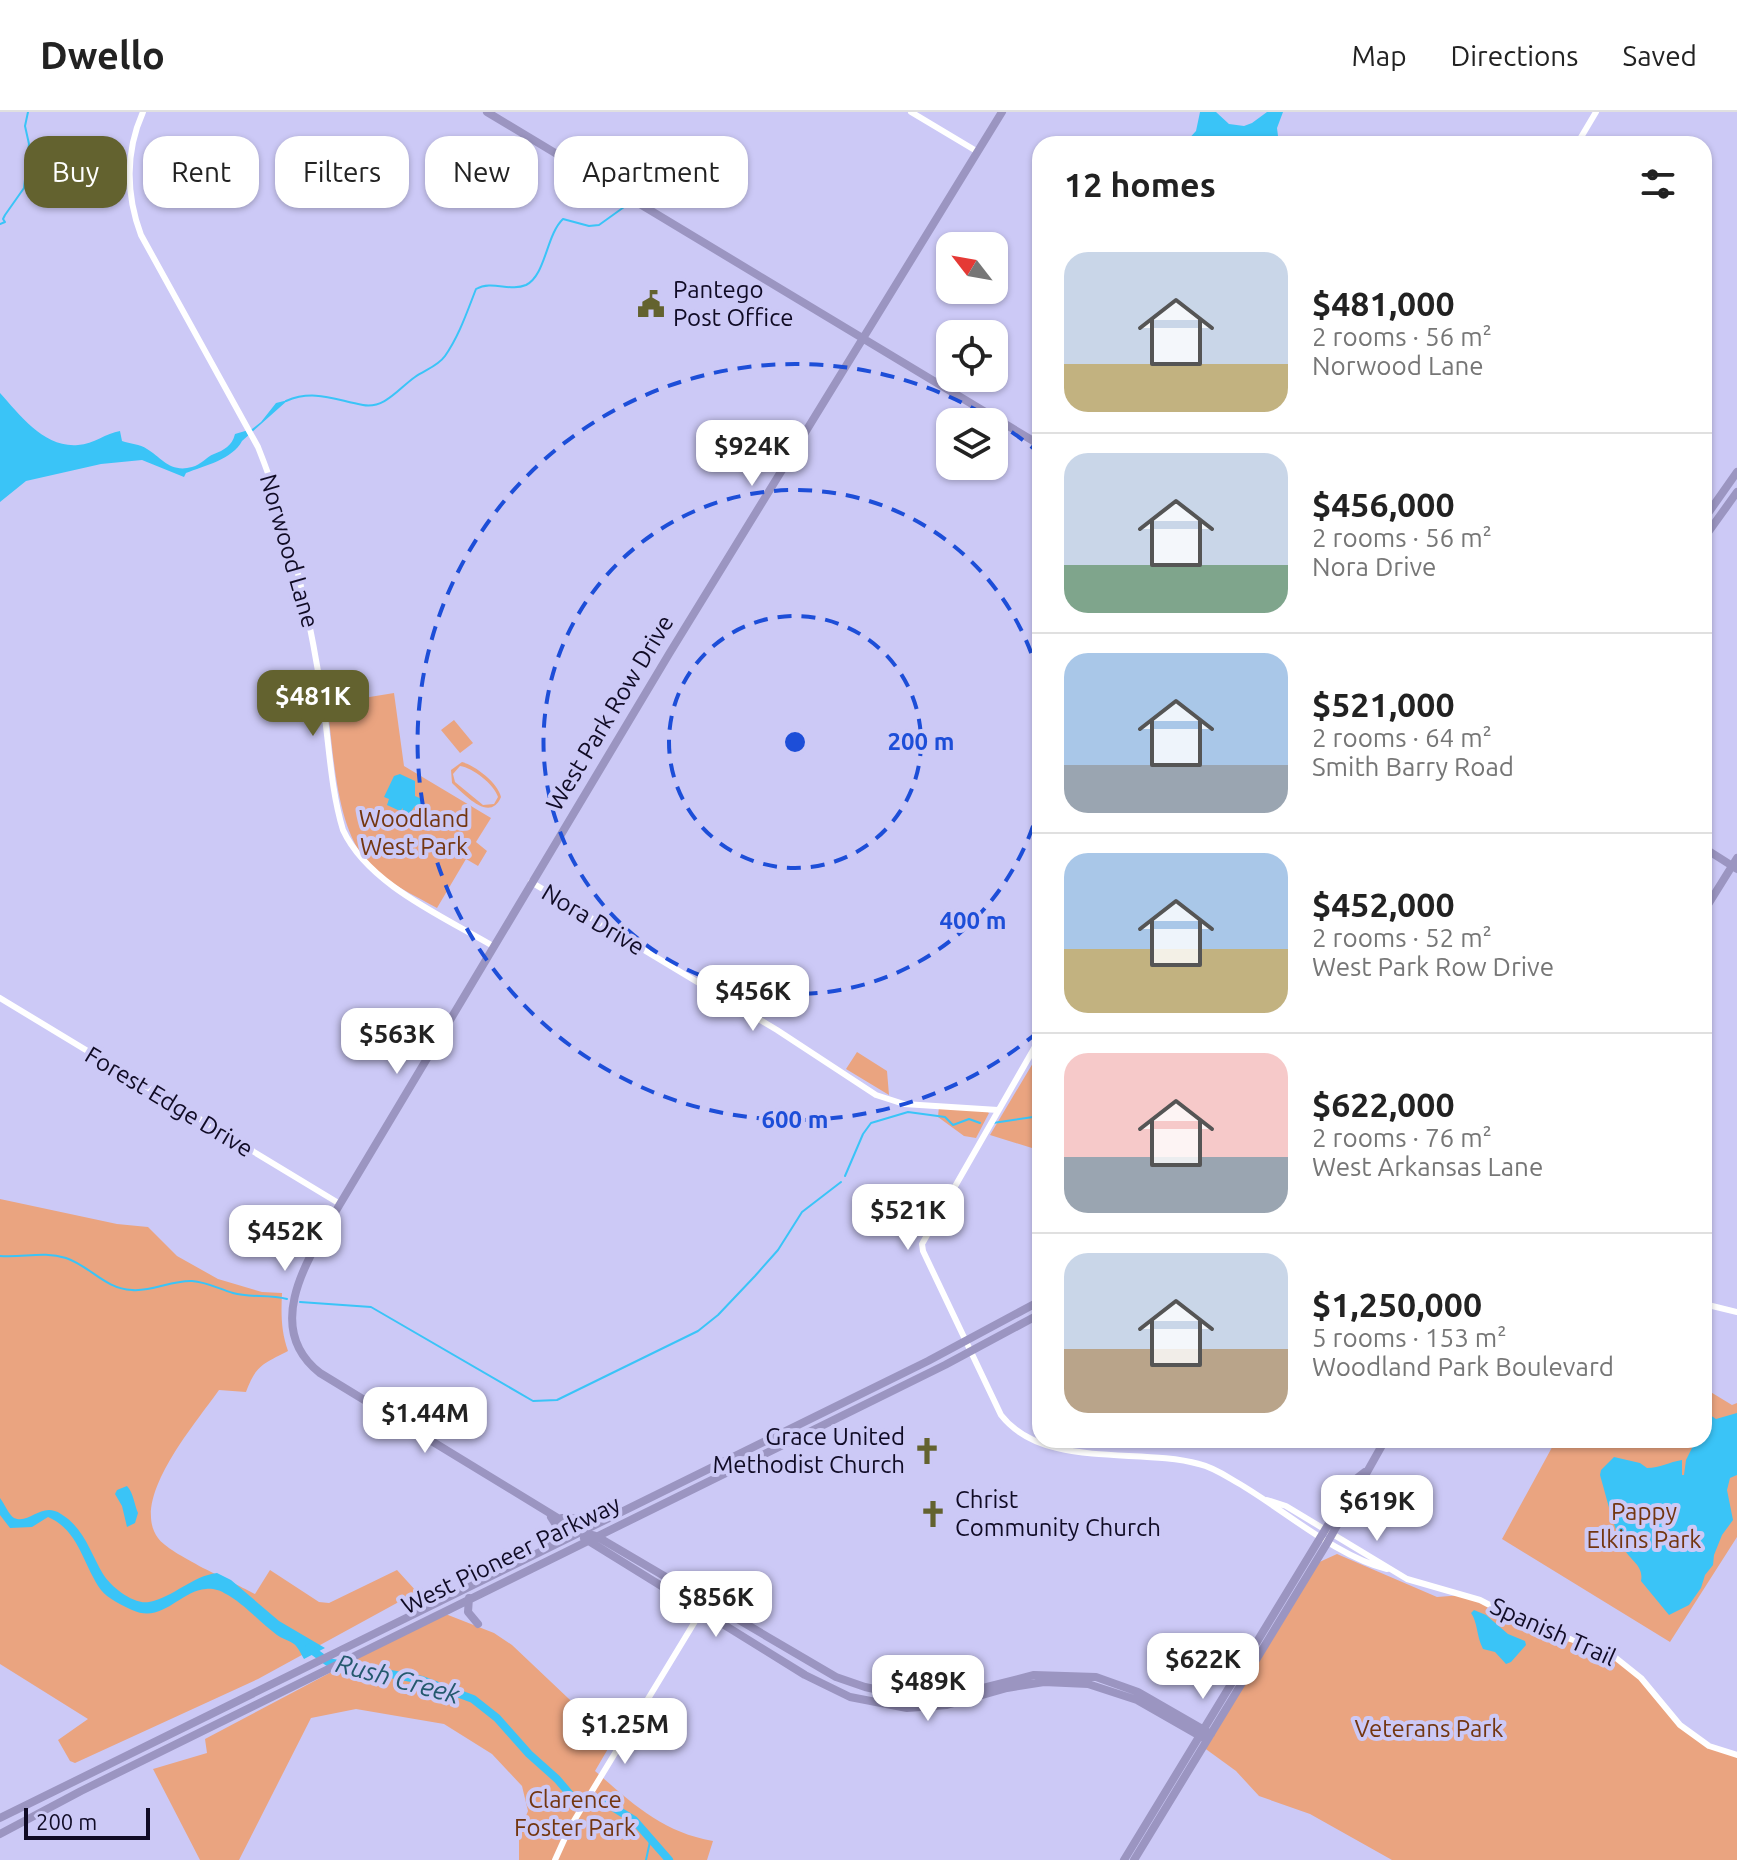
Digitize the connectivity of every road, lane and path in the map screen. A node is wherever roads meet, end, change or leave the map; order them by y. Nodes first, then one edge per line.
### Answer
1 (143, 112) edge
2 (487, 112) edge
3 (911, 112) edge
4 (1002, 112) edge
5 (1596, 112) edge
6 (1582, 136) edge
7 (978, 152) junction
8 (863, 339) junction
9 (1032, 440) edge
10 (1737, 472) edge
11 (1737, 492) edge
12 (1712, 508) edge
13 (1712, 527) edge
14 (1712, 852) edge
15 (1735, 864) edge
16 (531, 882) junction
17 (1712, 899) edge
18 (493, 946) junction
19 (0, 998) edge
20 (1032, 1052) edge
21 (998, 1110) junction
22 (340, 1204) junction
23 (1032, 1305) edge
24 (1712, 1306) edge
25 (1737, 1312) edge
26 (1032, 1318) edge
27 (967, 1341) junction
28 (971, 1351) junction
29 (1032, 1440) edge
30 (1061, 1448) edge
31 (1380, 1448) edge
32 (553, 1515) junction
33 (605, 1519) junction
34 (619, 1524) junction
35 (579, 1531) junction
36 (1327, 1535) junction
37 (596, 1536) junction
38 (586, 1540) junction
39 (550, 1546) junction
40 (618, 1548) junction
41 (566, 1550) junction
42 (602, 1550) junction
43 (651, 1567) junction
44 (645, 1577) junction
45 (469, 1598) junction
46 (708, 1600) junction
47 (701, 1612) junction
48 (478, 1624) dead end
49 (771, 1638) junction
50 (764, 1650) junction
51 (881, 1692) junction
52 (865, 1702) junction
53 (1205, 1735) junction
54 (1737, 1755) edge
55 (0, 1818) edge
56 (0, 1834) edge
57 (555, 1860) edge
58 (1124, 1860) edge
59 (1134, 1860) edge

1 - 18 street, Norwood Lane
2 - 8 main road
3 - 7 street
4 - 7 main road, West Park Row Drive
5 - 6 street
7 - 8 main road, West Park Row Drive
8 - 9 main road
8 - 16 main road, West Park Row Drive
10 - 12 main road
11 - 13 main road
14 - 15 main road
15 - 17 main road
16 - 18 main road, West Park Row Drive
16 - 21 street, Nora Drive
18 - 22 main road, West Park Row Drive
19 - 22 street, Forest Edge Drive
20 - 21 street
21 - 27 street, Spanish Trail
22 - 32 main road, West Park Row Drive
23 - 27 main road, West Pioneer Parkway
24 - 25 street
26 - 28 main road, West Pioneer Parkway
27 - 28 street, Spanish Trail
27 - 33 main road, West Pioneer Parkway
28 - 29 street, Spanish Trail
28 - 34 main road, West Pioneer Parkway
30 - 36 street, Spanish Trail
31 - 36 main road
32 - 33 main road
32 - 35 main road
32 - 39 main road
33 - 35 main road, West Pioneer Parkway
34 - 37 main road, West Pioneer Parkway
34 - 40 main road
35 - 37 main road
35 - 38 main road
35 - 39 main road, West Pioneer Parkway
36 - 53 main road
36 - 54 street, Spanish Trail
37 - 38 main road, West Pioneer Parkway
37 - 40 main road
38 - 41 main road, West Pioneer Parkway
38 - 42 main road
39 - 55 main road, West Pioneer Parkway
40 - 43 main road
41 - 42 main road
41 - 45 main road, West Pioneer Parkway
42 - 44 main road
43 - 44 main road
43 - 46 main road
44 - 47 main road
45 - 48 main road
45 - 56 main road, West Pioneer Parkway
46 - 47 street
46 - 49 main road
47 - 50 main road
47 - 57 street
49 - 50 main road
49 - 51 main road
50 - 52 main road
51 - 52 main road
51 - 53 main road
52 - 53 main road
53 - 58 main road
53 - 59 main road

